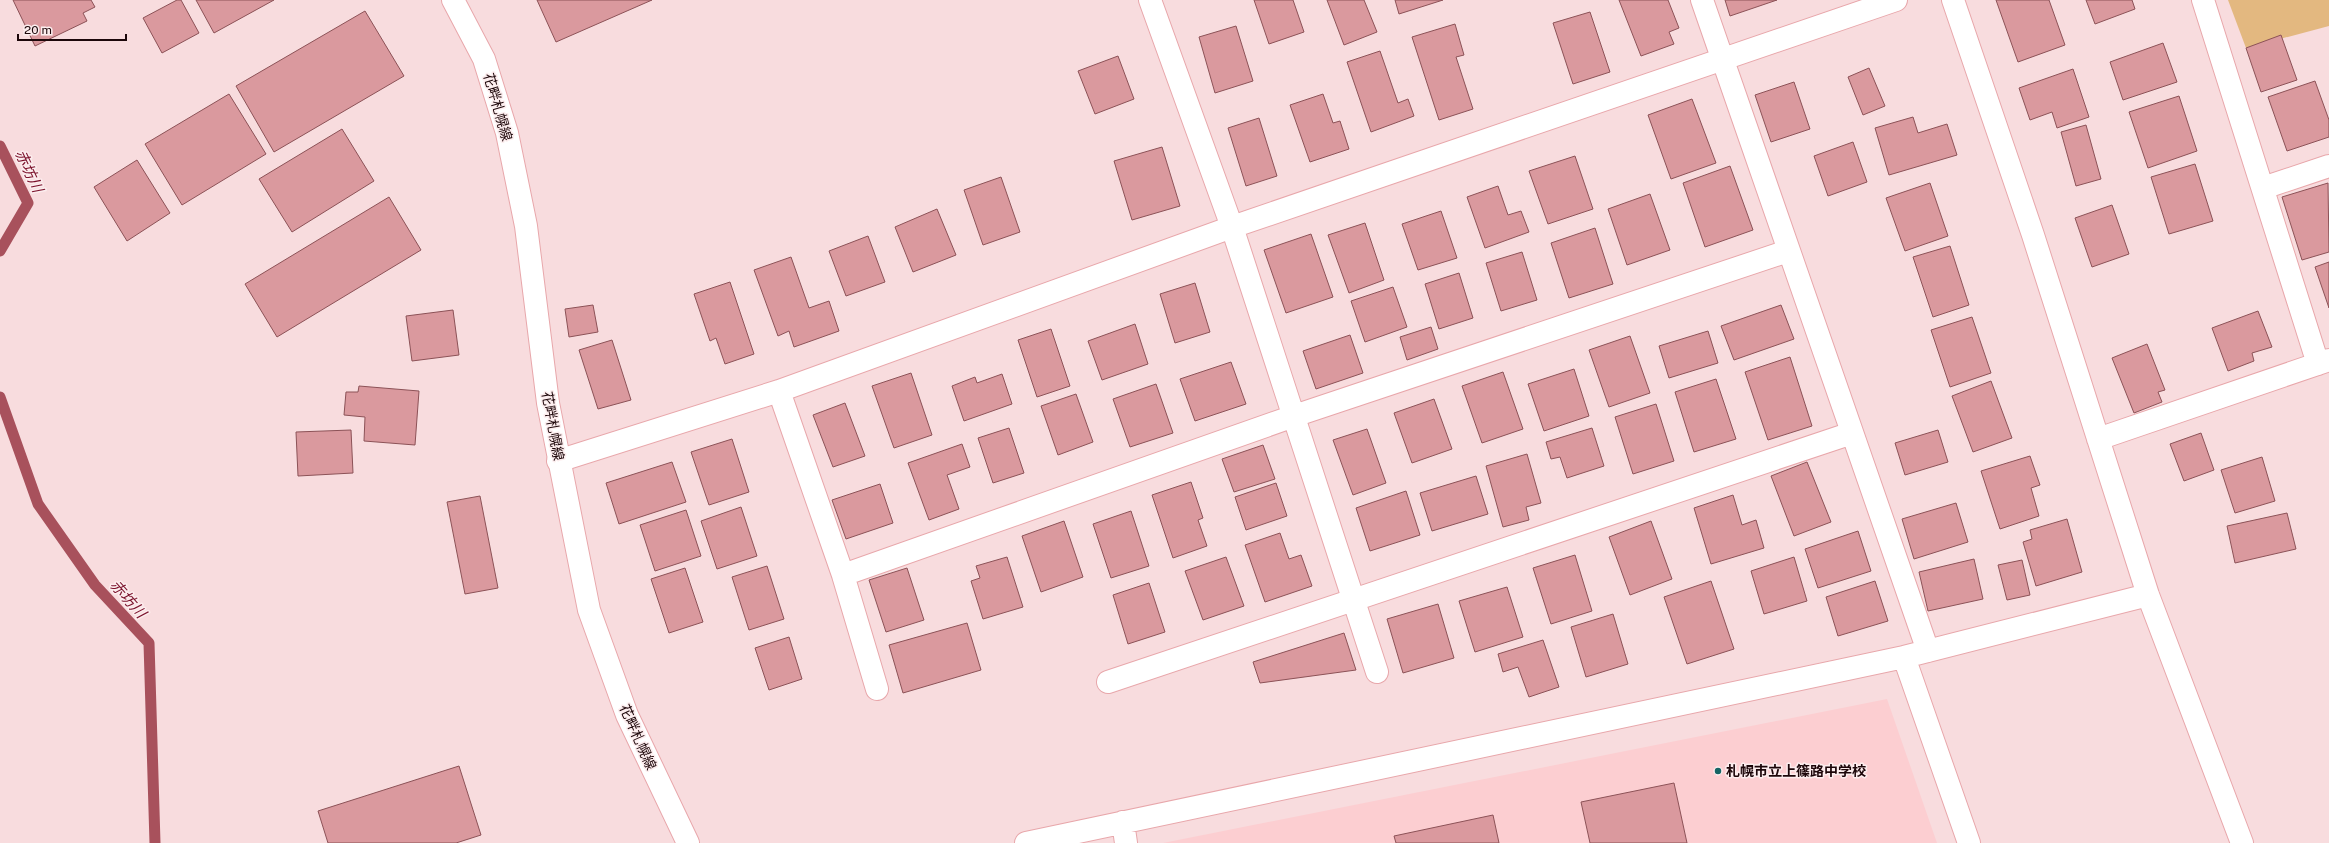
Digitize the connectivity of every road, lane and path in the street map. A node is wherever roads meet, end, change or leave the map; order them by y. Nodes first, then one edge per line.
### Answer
1 (453, 0) edge
2 (1702, 0) edge
3 (1896, 0) edge
4 (1953, 0) edge
5 (2203, 0) edge
6 (1153, 1) edge
7 (1722, 60) junction
8 (2329, 166) edge
9 (2263, 188) junction
10 (1232, 227) junction
11 (1788, 251) junction
12 (2324, 362) edge
13 (778, 391) junction
14 (1294, 416) junction
15 (1852, 433) junction
16 (2098, 439) junction
17 (558, 461) junction
18 (843, 575) junction
19 (2148, 595) junction
20 (1354, 600) junction
21 (1928, 650) junction
22 (1904, 657) junction
23 (1377, 672) dead end
24 (1108, 682) dead end
25 (877, 689) dead end
26 (1124, 833) edge
27 (688, 843) edge
28 (1026, 843) edge
29 (1969, 843) edge
30 (2242, 843) edge

1 - 17 street, 花畔札幌線
2 - 7 street
3 - 7 street
4 - 16 street
5 - 9 street
6 - 10 street
7 - 10 street
7 - 11 street
8 - 9 street
9 - 12 street
10 - 13 street
10 - 14 street
11 - 14 street
11 - 15 street
12 - 16 street
13 - 17 street
13 - 18 street
14 - 18 street
14 - 20 street
15 - 20 street
15 - 21 street
16 - 19 street
17 - 27 street, 花畔札幌線
18 - 25 street
19 - 21 street
19 - 30 street
20 - 23 street
20 - 24 street
21 - 22 street
22 - 26 street
22 - 29 street
26 - 28 street

